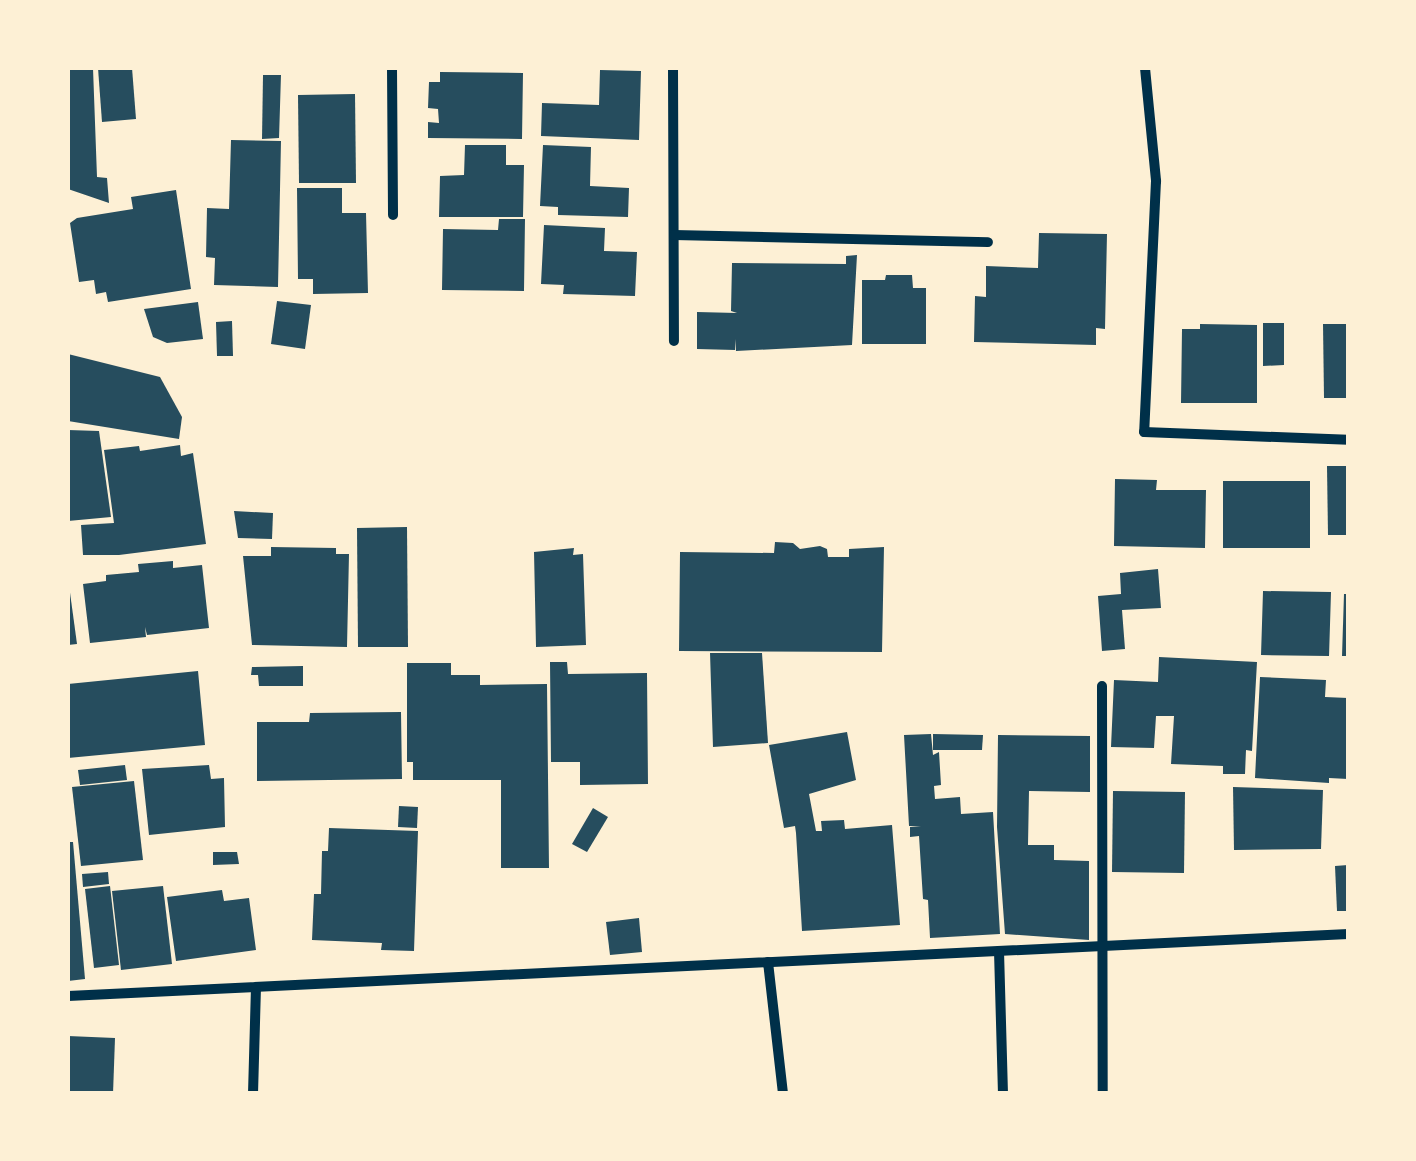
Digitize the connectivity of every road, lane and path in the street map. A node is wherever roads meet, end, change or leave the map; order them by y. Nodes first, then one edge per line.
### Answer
1 (392, 68) edge
2 (673, 68) edge
3 (1145, 68) edge
4 (394, 215) dead end
5 (674, 235) junction
6 (988, 242) dead end
7 (674, 341) dead end
8 (1348, 440) edge
9 (1102, 686) dead end
10 (1348, 934) edge
11 (1104, 946) junction
12 (999, 951) junction
13 (768, 962) junction
14 (256, 987) junction
15 (68, 996) edge
16 (253, 1094) edge
17 (783, 1094) edge
18 (1003, 1094) edge
19 (1103, 1094) edge

1 - 4 street
2 - 5 street
3 - 8 street
5 - 6 street
5 - 7 street
9 - 11 street
10 - 11 street
11 - 12 street
11 - 19 street
12 - 13 street
12 - 18 street
13 - 14 street
13 - 17 street
14 - 15 street
14 - 16 street

